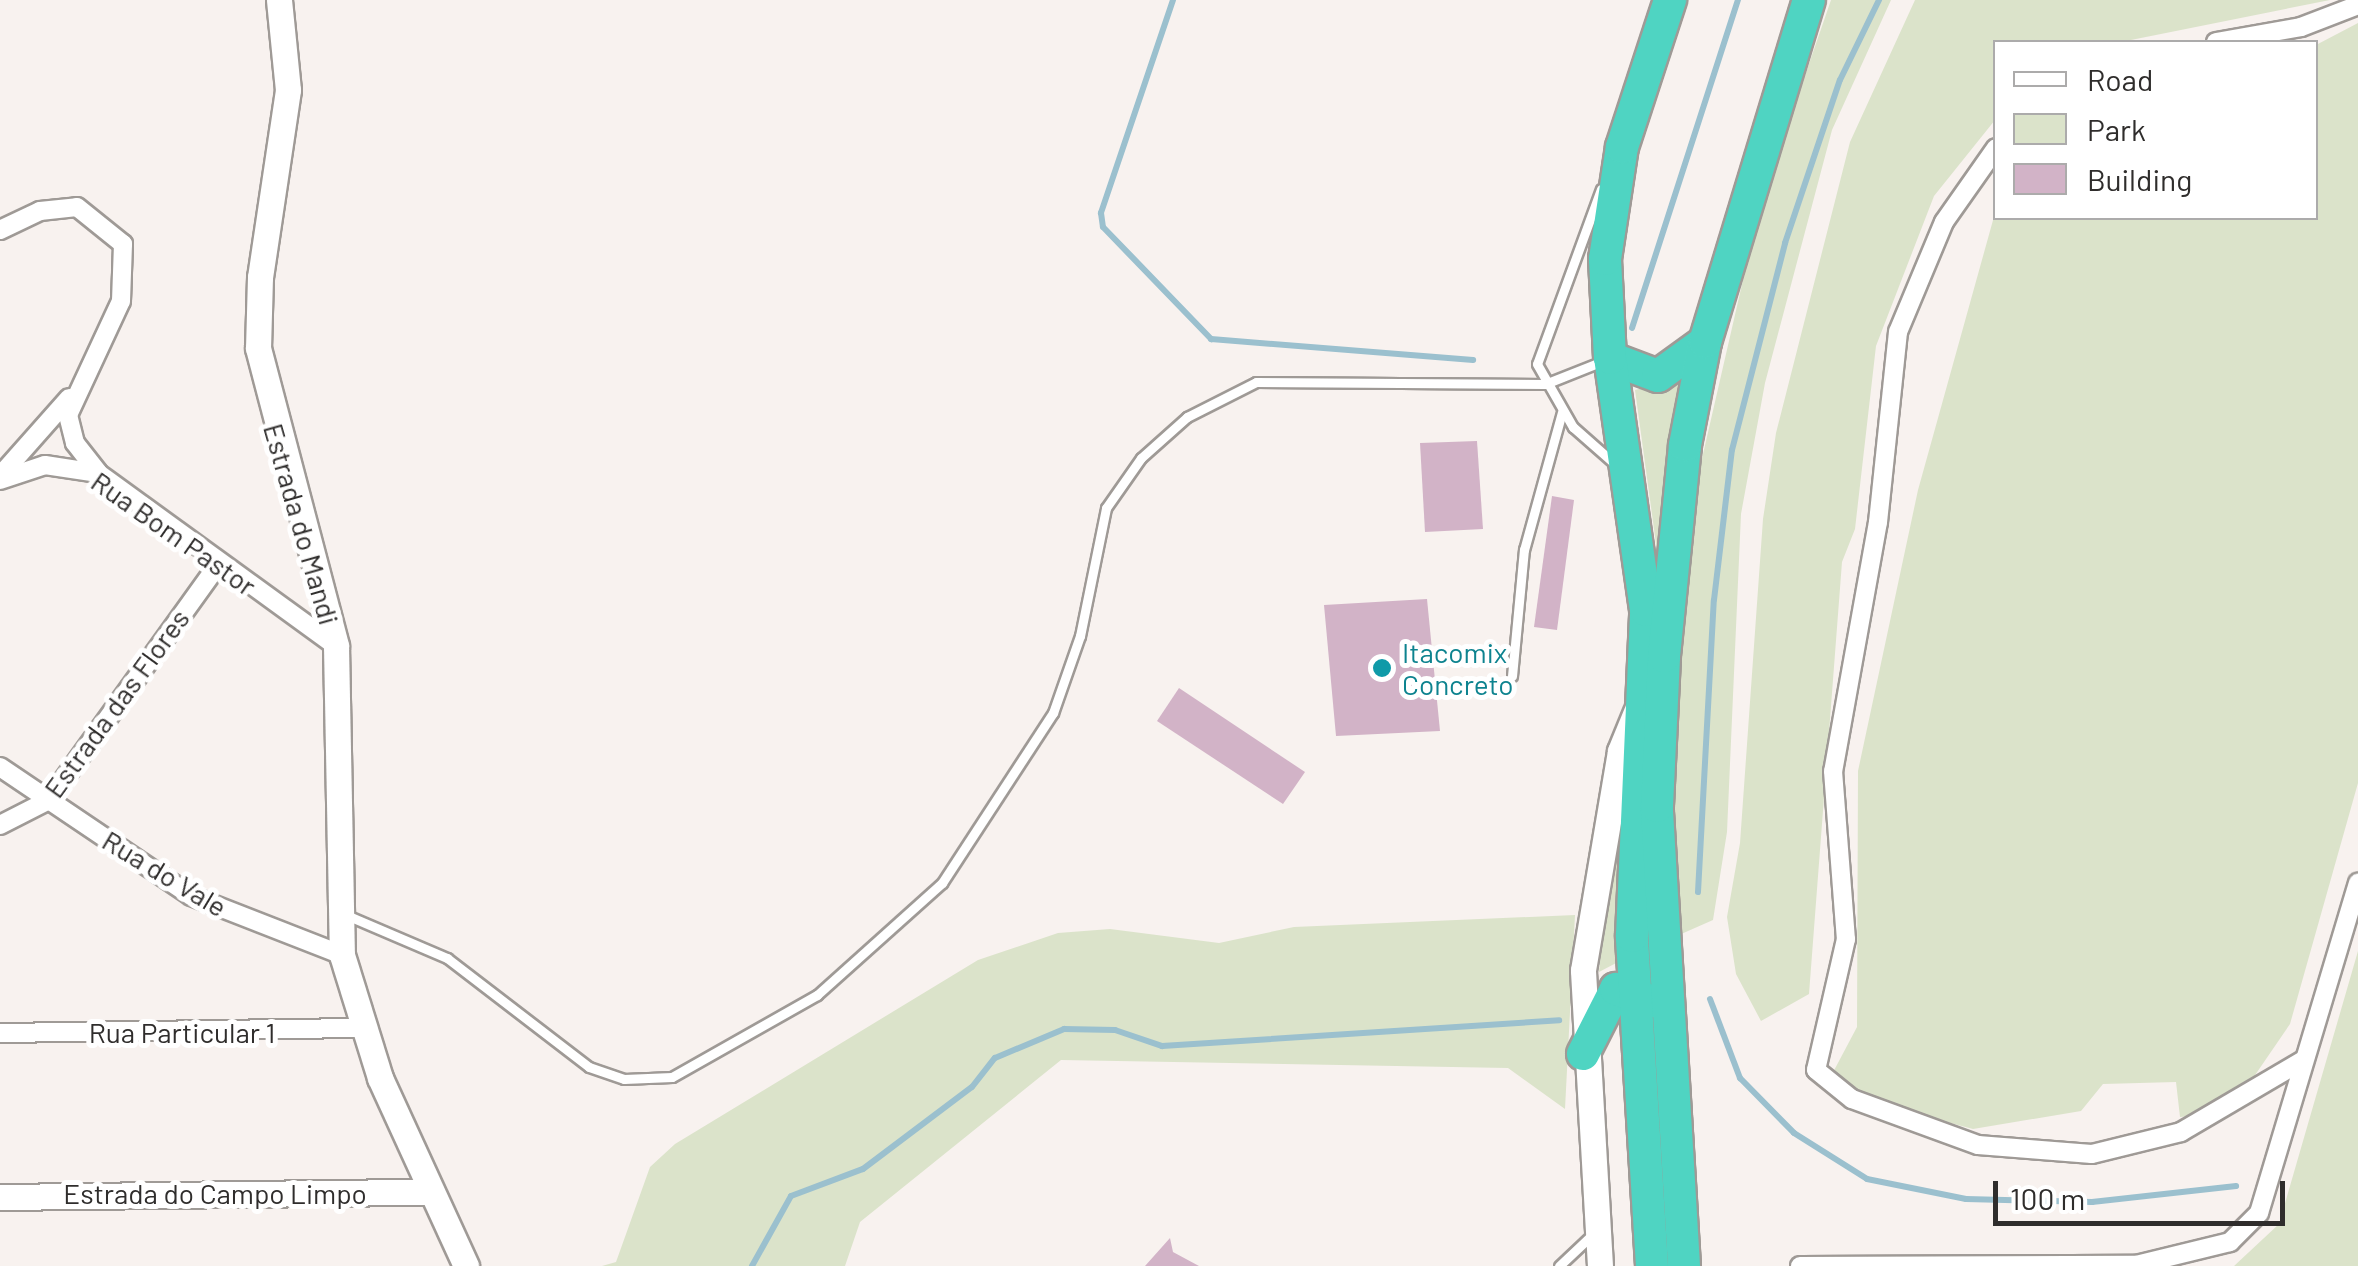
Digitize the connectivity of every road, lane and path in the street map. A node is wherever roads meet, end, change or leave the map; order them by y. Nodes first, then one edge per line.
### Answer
1 (279, 0) edge
2 (1670, 1) edge
3 (1808, 1) edge
4 (2358, 5) edge
5 (2226, 40) edge
6 (1638, 88) junction
7 (1993, 152) edge
8 (0, 230) edge
9 (1705, 342) junction
10 (1610, 358) junction
11 (1545, 384) junction
12 (74, 393) junction
13 (1562, 412) junction
14 (98, 473) junction
15 (0, 478) edge
16 (1632, 478) junction
17 (218, 565) junction
18 (336, 646) junction
19 (1512, 676) dead end
20 (1636, 712) junction
21 (0, 767) edge
22 (50, 800) junction
23 (0, 825) edge
24 (2358, 883) edge
25 (338, 913) junction
26 (342, 955) junction
27 (1635, 991) junction
28 (364, 1028) junction
29 (0, 1032) edge
30 (1668, 1042) junction
31 (1584, 1054) junction
32 (2302, 1061) junction
33 (430, 1192) junction
34 (0, 1197) edge
35 (1595, 1232) junction
36 (466, 1266) edge
37 (1559, 1266) edge
38 (1600, 1266) edge
39 (1652, 1266) edge
40 (1684, 1266) edge
41 (1800, 1266) edge

1 - 18 main road, Estrada do Mandi
2 - 6 highway
3 - 9 highway
4 - 5 street
6 - 10 highway
6 - 11 lane
7 - 32 street
8 - 12 street
9 - 10 highway
9 - 30 highway
10 - 11 lane
10 - 16 highway
11 - 13 lane
11 - 25 lane
12 - 14 street
12 - 15 street
13 - 16 lane
13 - 19 lane
14 - 15 street, Rua Bom Pastor
14 - 17 street, Rua Bom Pastor
16 - 20 highway
17 - 18 street, Rua Bom Pastor
17 - 22 street, Estrada das Flores
18 - 25 main road, Estrada do Mandi
20 - 27 highway
20 - 31 main road
21 - 22 street, Rua do Vale
22 - 23 street, Estrada das Flores
22 - 26 street, Rua do Vale
24 - 32 street
25 - 26 main road, Estrada do Mandi
26 - 28 main road, Estrada do Mandi
27 - 30 highway
27 - 31 highway
27 - 39 highway
28 - 29 street, Rua Particular 1
28 - 33 main road, Estrada do Mandi
30 - 40 highway
31 - 35 main road
32 - 41 street
33 - 34 main road, Estrada do Campo Limpo
33 - 36 main road, Estrada do Mandi
35 - 37 lane
35 - 38 main road

